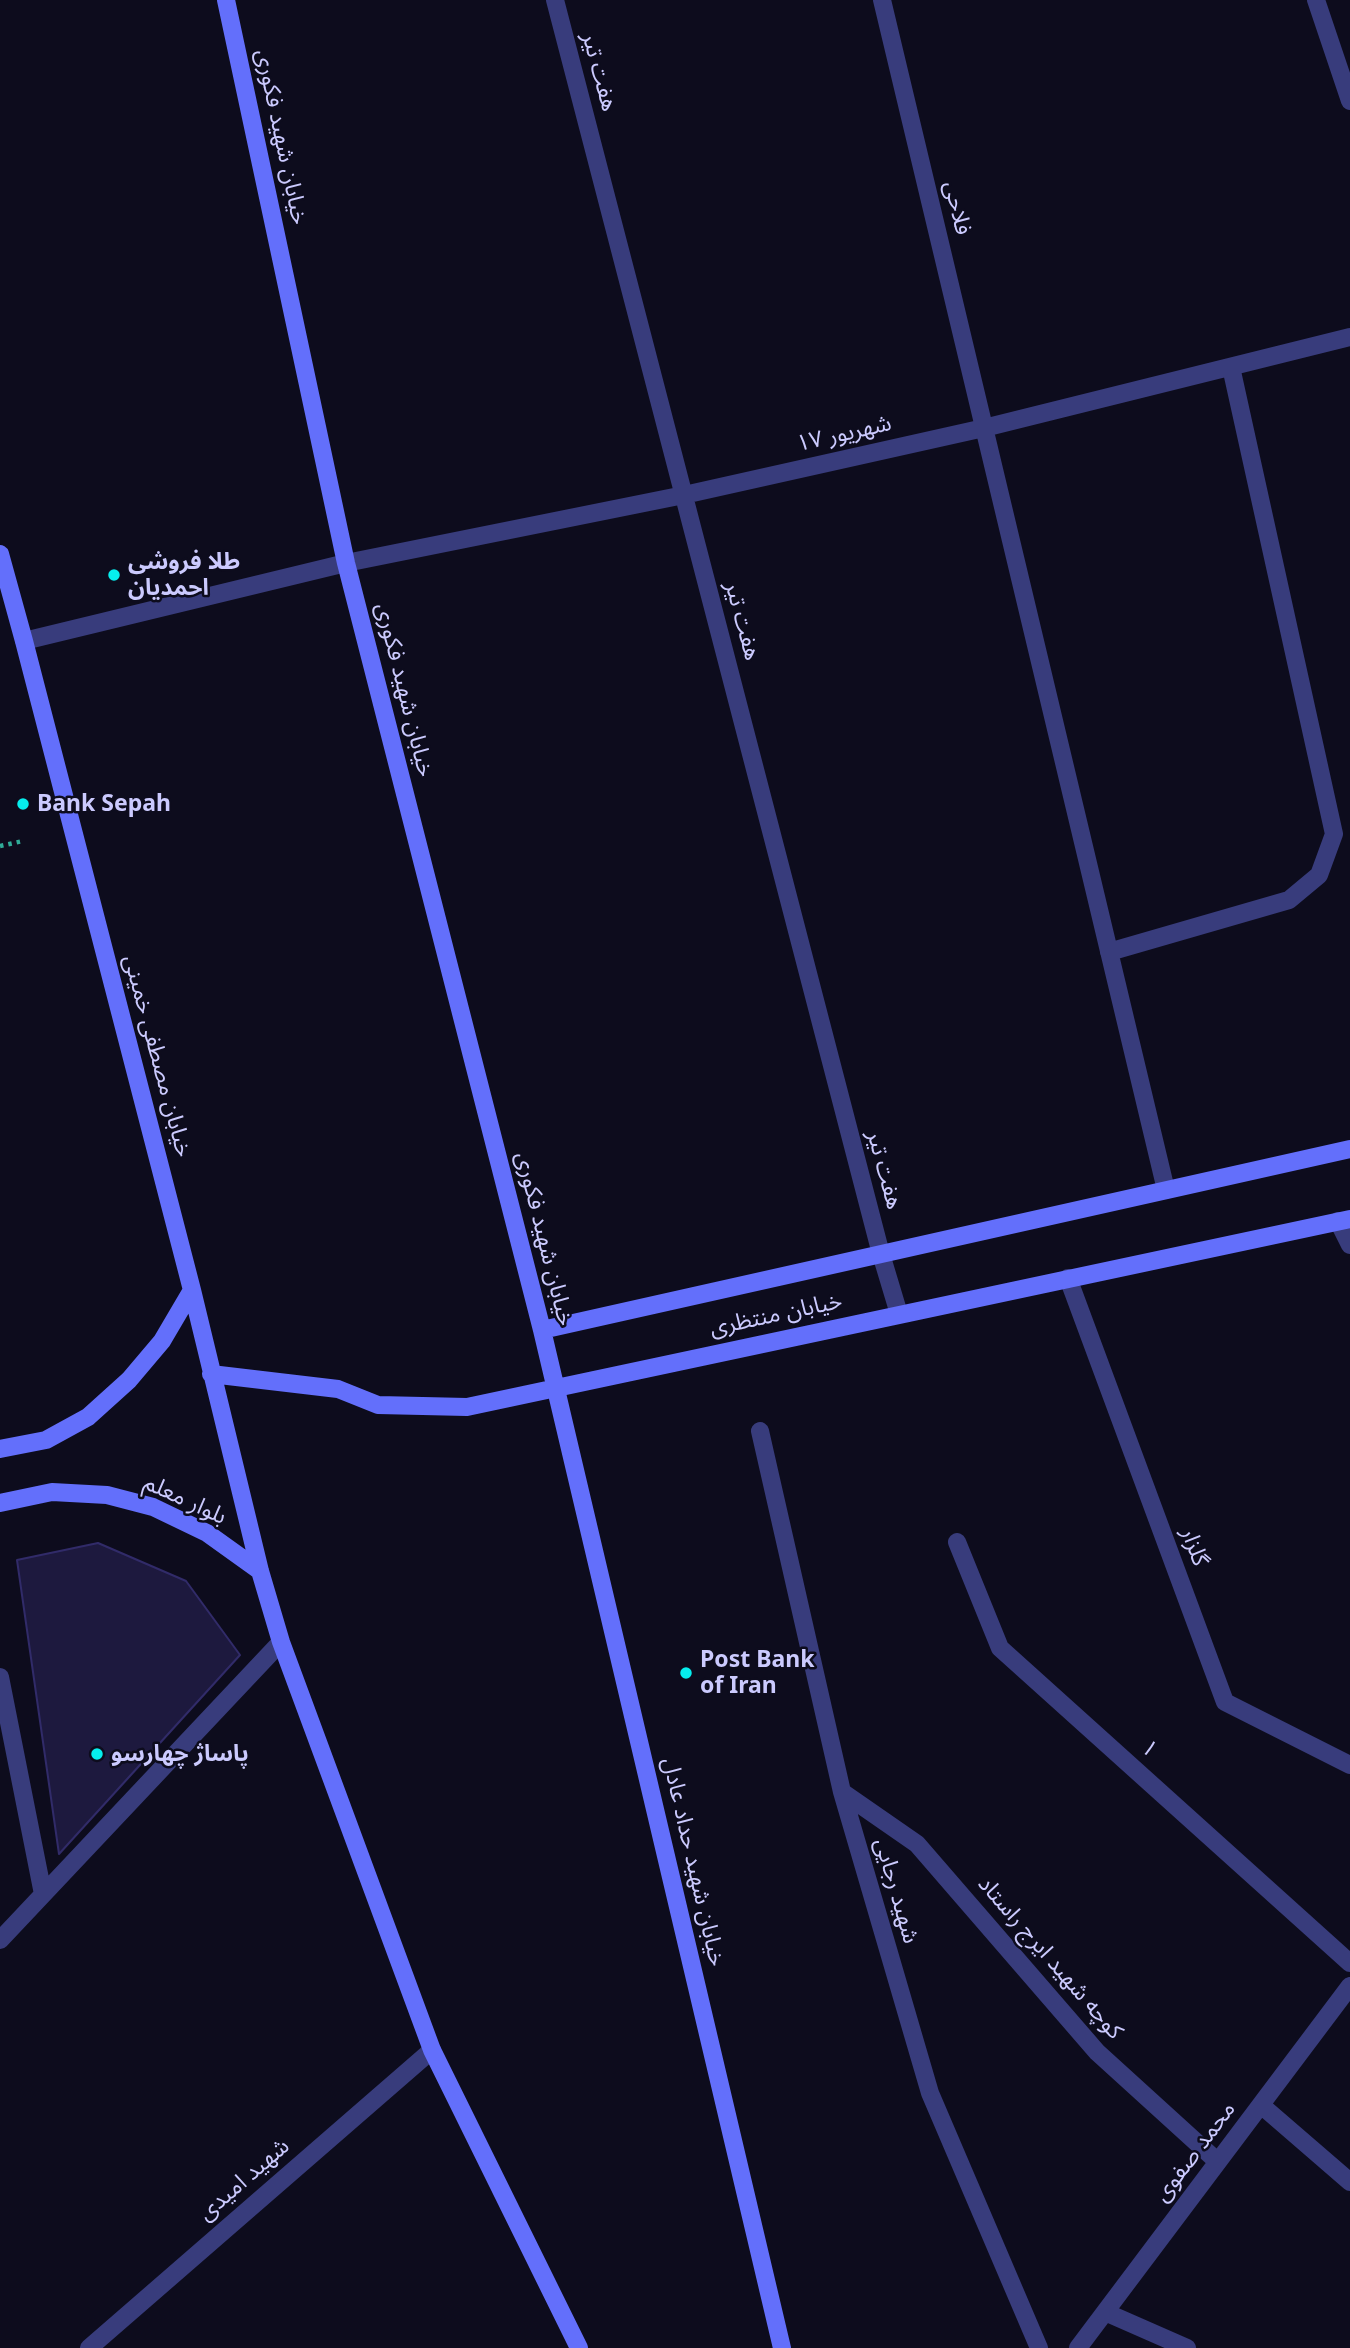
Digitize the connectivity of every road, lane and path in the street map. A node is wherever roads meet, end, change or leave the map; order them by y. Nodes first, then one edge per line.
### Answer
1 (226, 0) edge
2 (555, 0) edge
3 (882, 0) edge
4 (1316, 0) edge
5 (1350, 101) edge
6 (1350, 337) edge
7 (1231, 366) junction
8 (984, 428) junction
9 (684, 495) junction
10 (0, 554) edge
11 (346, 563) junction
12 (24, 641) junction
13 (23, 841) dead end
14 (0, 846) edge
15 (1110, 952) junction
16 (1350, 1149) edge
17 (1166, 1190) junction
18 (1344, 1220) edge
19 (1350, 1245) edge
20 (881, 1254) junction
21 (1068, 1278) junction
22 (192, 1290) junction
23 (899, 1314) junction
24 (542, 1330) junction
25 (211, 1374) junction
26 (556, 1386) junction
27 (760, 1431) dead end
28 (0, 1449) edge
29 (0, 1503) edge
30 (957, 1542) dead end
31 (260, 1571) junction
32 (281, 1643) junction
33 (0, 1677) edge
34 (1350, 1765) edge
35 (842, 1792) junction
36 (43, 1894) junction
37 (0, 1940) edge
38 (1350, 1963) edge
39 (1350, 1986) edge
40 (432, 2050) junction
41 (1261, 2105) junction
42 (1219, 2162) junction
43 (1350, 2182) edge
44 (1105, 2312) junction
45 (100, 2344) edge
46 (579, 2348) edge
47 (782, 2348) edge
48 (1039, 2348) edge
49 (1078, 2348) edge
50 (1187, 2348) edge

1 - 11 main road, خیابان شهید فکوری
2 - 9 street, هفت تیر
3 - 8 street, فلاحی
4 - 5 street
6 - 7 street, ۱۷ شهریور
7 - 8 street, ۱۷ شهریور
7 - 15 street
8 - 9 street, ۱۷ شهریور
8 - 15 street, فلاحی
9 - 11 street, ۱۷ شهریور
9 - 20 street, هفت تیر
10 - 12 main road, خیابان مصطفی خمینی
11 - 12 street, ۱۷ شهریور
11 - 24 main road, خیابان شهید فکوری
12 - 22 main road, خیابان مصطفی خمینی
13 - 14 path
15 - 17 street, فلاحی
16 - 17 main road, خیابان منتظری
17 - 20 main road, خیابان منتظری
18 - 19 street
18 - 21 main road, خیابان منتظری
20 - 23 street, هفت تیر
20 - 24 main road, خیابان منتظری
21 - 23 main road, خیابان منتظری
21 - 34 street, گلزار
22 - 25 main road, خیابان مصطفی خمینی
22 - 28 main road
23 - 26 main road, خیابان منتظری
24 - 26 main road, خیابان شهید فکوری
25 - 26 main road, خیابان منتظری
25 - 31 main road, خیابان مصطفی خمینی
26 - 47 main road, خیابان شهید حداد عادل
27 - 35 street, شهید رجایی
29 - 31 main road, بلوار معلم
30 - 38 street, ۱
31 - 32 main road
32 - 36 street
32 - 40 main road
33 - 36 street
35 - 42 street, کوچه شهید ایرج راستاد
35 - 48 street, شهید رجایی
36 - 37 street
39 - 41 street, محمد صفوی
40 - 45 street, شهید امیدی
40 - 46 main road
41 - 42 street, محمد صفوی
41 - 43 street
42 - 44 street, محمد صفوی
44 - 49 street, محمد صفوی
44 - 50 street

